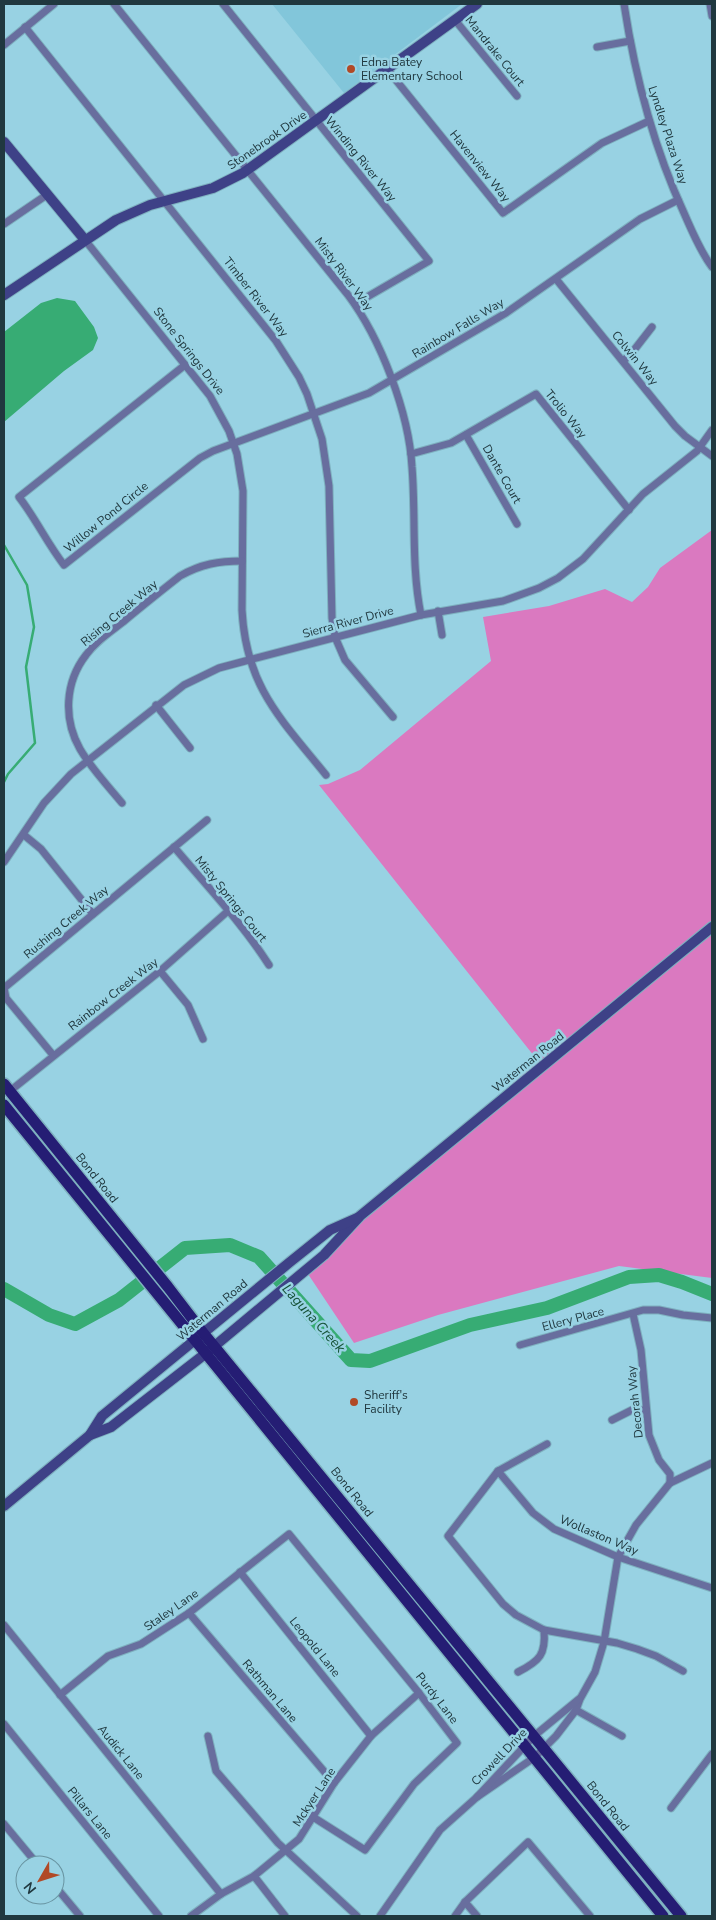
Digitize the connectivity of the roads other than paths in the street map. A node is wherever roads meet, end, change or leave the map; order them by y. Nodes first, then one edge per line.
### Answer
1 (54, 4) edge
2 (114, 4) edge
3 (222, 4) edge
4 (477, 4) edge
5 (624, 4) edge
6 (710, 4) edge
7 (712, 16) edge
8 (455, 20) junction
9 (25, 28) junction
10 (630, 41) junction
11 (4, 44) edge
12 (597, 47) dead end
13 (387, 69) junction
14 (517, 96) dead end
15 (649, 120) junction
16 (316, 121) junction
17 (4, 142) edge
18 (248, 170) junction
19 (48, 194) junction
20 (678, 200) junction
21 (164, 201) junction
22 (4, 224) edge
23 (85, 240) junction
24 (712, 267) edge
25 (556, 279) junction
26 (4, 295) edge
27 (355, 304) junction
28 (652, 327) dead end
29 (623, 361) junction
30 (185, 365) junction
31 (392, 380) junction
32 (315, 414) junction
33 (712, 430) edge
34 (466, 435) junction
35 (234, 444) junction
36 (700, 447) junction
37 (411, 454) junction
38 (712, 456) edge
39 (629, 510) junction
40 (517, 524) dead end
41 (242, 561) junction
42 (438, 611) junction
43 (421, 615) junction
44 (442, 635) dead end
45 (335, 637) junction
46 (249, 660) junction
47 (156, 705) junction
48 (393, 717) dead end
49 (190, 748) dead end
50 (88, 760) junction
51 (326, 775) dead end
52 (122, 803) dead end
53 (207, 820) dead end
54 (24, 835) junction
55 (174, 847) junction
56 (4, 862) edge
57 (228, 911) junction
58 (93, 914) junction
59 (712, 927) edge
60 (269, 966) dead end
61 (160, 971) junction
62 (202, 1039) dead end
63 (53, 1055) junction
64 (6, 1089) edge
65 (4, 1104) edge
66 (360, 1216) junction
67 (633, 1314) junction
68 (712, 1318) edge
69 (204, 1334) junction
70 (194, 1341) junction
71 (520, 1345) dead end
72 (209, 1350) junction
73 (646, 1410) junction
74 (612, 1420) dead end
75 (90, 1435) junction
76 (547, 1444) dead end
77 (712, 1463) edge
78 (498, 1470) junction
79 (670, 1483) junction
80 (4, 1506) edge
81 (289, 1534) joint
82 (618, 1557) junction
83 (240, 1572) junction
84 (712, 1588) edge
85 (189, 1613) junction
86 (4, 1626) edge
87 (544, 1630) junction
88 (604, 1642) junction
89 (682, 1671) dead end
90 (518, 1672) dead end
91 (419, 1693) junction
92 (60, 1695) junction
93 (580, 1699) junction
94 (576, 1710) junction
95 (4, 1724) edge
96 (208, 1736) dead end
97 (371, 1736) junction
98 (534, 1736) junction
99 (622, 1736) dead end
100 (525, 1745) junction
101 (544, 1748) junction
102 (712, 1754) edge
103 (535, 1757) junction
104 (334, 1783) junction
105 (477, 1796) junction
106 (671, 1808) dead end
107 (313, 1817) junction
108 (4, 1824) edge
109 (286, 1850) junction
110 (30, 1855) edge
111 (254, 1876) junction
112 (221, 1894) junction
113 (65, 1898) edge
114 (465, 1902) junction
115 (80, 1916) edge
116 (159, 1916) edge
117 (191, 1916) edge
118 (285, 1916) edge
119 (357, 1916) edge
120 (380, 1916) edge
121 (455, 1916) edge
122 (477, 1916) edge
123 (590, 1916) edge
124 (663, 1916) edge
125 (680, 1916) edge

1 - 9 street
2 - 18 street, Misty River Way
3 - 16 street, Winding River Way
4 - 8 main road, Stonebrook Drive
5 - 10 street, Lyndley Plaza Way
6 - 7 street
8 - 13 main road, Stonebrook Drive
8 - 14 street, Mandrake Court
9 - 11 street
9 - 21 street, Timber River Way
10 - 12 street
10 - 15 street, Lyndley Plaza Way
13 - 15 street, Havenview Way
13 - 16 main road, Stonebrook Drive
15 - 20 street, Lyndley Plaza Way
16 - 18 main road, Stonebrook Drive
16 - 27 street, Winding River Way
17 - 19 main road, Stone Springs Drive
18 - 21 main road, Stonebrook Drive
18 - 27 street, Misty River Way
19 - 22 street
19 - 23 main road, Stone Springs Drive
20 - 24 street, Lyndley Plaza Way
20 - 25 street, Rainbow Falls Way
21 - 23 main road, Stonebrook Drive
21 - 32 street, Timber River Way
23 - 26 main road, Stonebrook Drive
23 - 30 street, Stone Springs Drive
25 - 29 street, Colwin Way
25 - 31 street, Rainbow Falls Way
27 - 31 street, Misty River Way
28 - 29 street
29 - 36 street, Colwin Way
30 - 35 street, Stone Springs Drive
30 - 35 street, Willow Pond Circle
31 - 32 street, Rainbow Falls Way
31 - 37 street, Misty River Way
32 - 35 street, Rainbow Falls Way
32 - 45 street, Timber River Way
33 - 36 street, Sierra River Drive
34 - 37 street, Trolio Way
34 - 39 street, Trolio Way
34 - 40 street, Dante Court
35 - 41 street, Stone Springs Drive
36 - 38 street, Colwin Way
36 - 39 street, Sierra River Drive
37 - 43 street, Misty River Way
39 - 42 street, Sierra River Drive
41 - 46 street, Stone Springs Drive
41 - 50 street, Rising Creek Way
42 - 43 street, Sierra River Drive
42 - 44 street
43 - 45 street, Sierra River Drive
45 - 46 street, Sierra River Drive
45 - 48 street, Timber River Way
46 - 47 street, Sierra River Drive
46 - 51 street, Stone Springs Drive
47 - 49 street
47 - 50 street, Sierra River Drive
50 - 52 street, Rising Creek Way
50 - 54 street, Sierra River Drive
53 - 55 street, Rushing Creek Way
54 - 56 street, Sierra River Drive
54 - 58 street
55 - 57 street, Misty Springs Court
55 - 58 street, Rushing Creek Way
57 - 60 street, Misty Springs Court
57 - 61 street, Rainbow Creek Way
58 - 63 street, Rushing Creek Way
59 - 66 main road, Waterman Road
61 - 62 street
61 - 63 street, Rainbow Creek Way
63 - 64 street, Rainbow Creek Way
64 - 69 main road, Bond Road
65 - 70 main road, Bond Road
66 - 69 main road, Waterman Road
66 - 72 main road, Waterman Road
67 - 68 street, Ellery Place
67 - 71 street, Ellery Place
67 - 73 street, Decorah Way
69 - 70 main road, Waterman Road
69 - 72 main road, Bond Road
70 - 72 main road, Bond Road
70 - 75 main road, Waterman Road
72 - 75 main road, Waterman Road
72 - 98 main road, Bond Road
72 - 100 main road, Bond Road
73 - 74 street
73 - 79 street, Decorah Way
75 - 80 main road, Waterman Road
76 - 78 street
77 - 79 street, Crowell Drive
78 - 82 street, Wollaston Way
78 - 87 street
79 - 82 street, Crowell Drive
81 - 83 street, Staley Lane
81 - 91 street, Purdy Lane
82 - 84 street, Wollaston Way
82 - 88 street, Crowell Drive
83 - 85 street, Staley Lane
83 - 97 street, Leopold Lane
85 - 92 street, Staley Lane
85 - 104 street, Rathman Lane
86 - 92 street, Audick Lane
87 - 88 street
87 - 90 street
88 - 89 street
88 - 93 street, Crowell Drive
91 - 97 street, Mckyer Lane
91 - 107 street, Purdy Lane
92 - 112 street, Audick Lane
93 - 94 street, Crowell Drive
93 - 98 street, Crowell Drive
94 - 99 street
94 - 101 street, Crowell Drive
95 - 116 street, Pillars Lane
96 - 109 street
97 - 104 street, Mckyer Lane
98 - 100 street, Crowell Drive
98 - 101 main road, Bond Road
100 - 103 main road, Bond Road
100 - 105 street, Crowell Drive
101 - 103 street, Crowell Drive
101 - 125 main road, Bond Road
102 - 106 street
103 - 105 street, Crowell Drive
103 - 124 main road, Bond Road
104 - 107 street, Mckyer Lane
105 - 120 street
107 - 109 street, Mckyer Lane
108 - 110 street
109 - 111 street, Mckyer Lane
109 - 119 street
111 - 112 street, Mckyer Lane
111 - 118 street
112 - 117 street, Mckyer Lane
113 - 115 street
114 - 121 street
114 - 122 street
114 - 123 street

